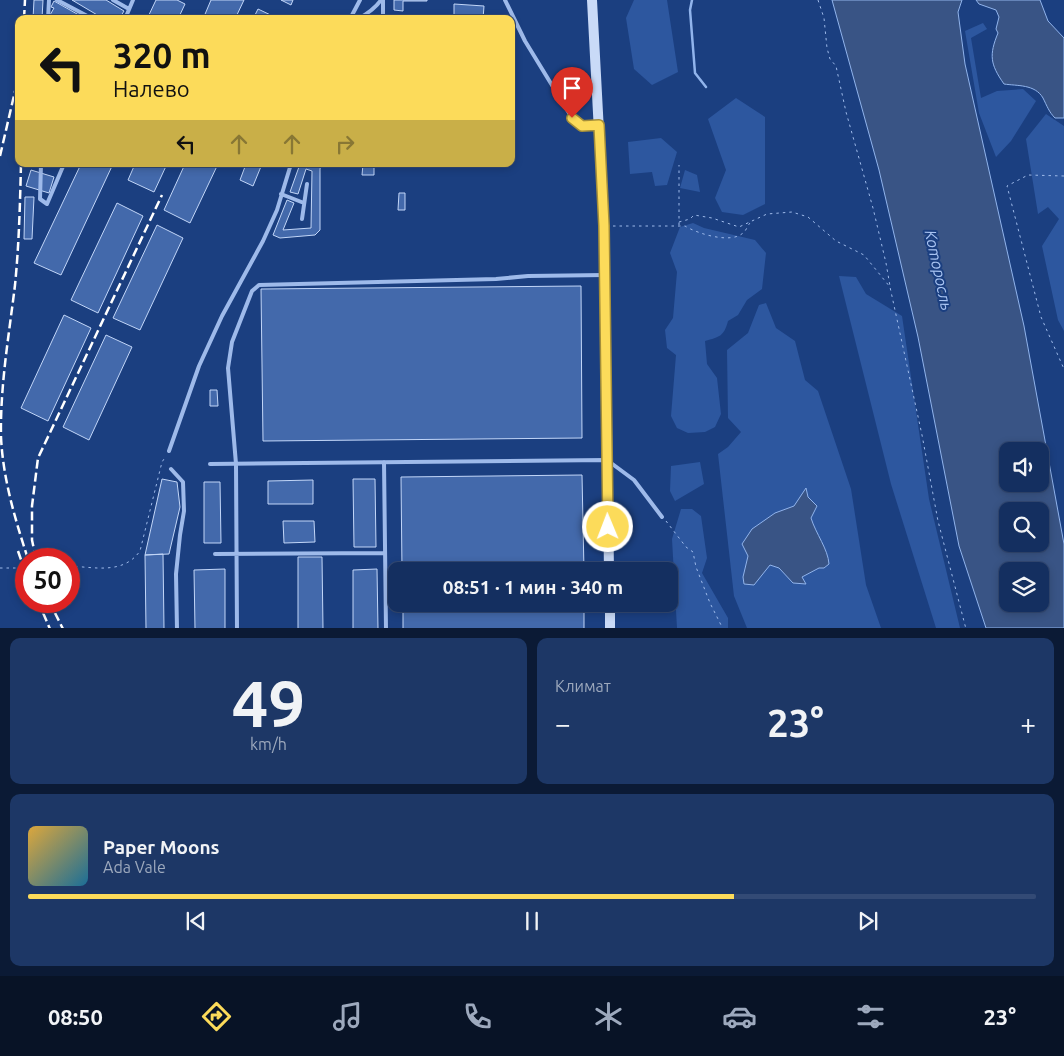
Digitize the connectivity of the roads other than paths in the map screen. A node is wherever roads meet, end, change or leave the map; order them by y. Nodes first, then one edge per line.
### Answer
1 (48, 0) edge
2 (57, 0) edge
3 (114, 0) edge
4 (133, 0) edge
5 (360, 0) edge
6 (382, 0) edge
7 (506, 0) edge
8 (592, 0) edge
9 (129, 9) junction
10 (48, 15) edge
11 (85, 15) edge
12 (127, 15) edge
13 (352, 15) edge
14 (366, 15) edge
15 (383, 15) edge
16 (511, 15) edge
17 (515, 25) edge
18 (599, 125) junction
19 (41, 167) edge
20 (63, 167) edge
21 (290, 167) edge
22 (307, 184) dead end
23 (281, 194) junction
24 (304, 203) junction
25 (302, 219) dead end
26 (605, 275) junction
27 (169, 451) road end
28 (607, 460) junction
29 (384, 462) junction
30 (210, 464) dead end
31 (236, 464) junction
32 (171, 470) dead end
33 (662, 517) road end
34 (386, 553) junction
35 (215, 554) dead end
36 (237, 554) junction
37 (609, 562) edge
38 (610, 612) edge
39 (177, 628) edge
40 (237, 628) edge
41 (386, 628) edge
42 (610, 628) edge

1 - 10 lane
2 - 11 lane
3 - 9 lane
4 - 9 lane
5 - 13 lane
6 - 14 lane
6 - 15 lane
7 - 16 lane
8 - 18 main road
9 - 12 lane
17 - 18 lane
18 - 26 main road
19 - 20 lane
21 - 23 lane
22 - 24 lane
23 - 24 lane
23 - 27 lane
24 - 25 lane
26 - 28 main road
26 - 31 lane
28 - 29 lane
28 - 33 lane
28 - 37 main road
29 - 31 lane
29 - 34 lane
30 - 31 lane
31 - 36 lane
32 - 39 lane
34 - 36 lane
34 - 41 lane
35 - 36 lane
36 - 40 lane
38 - 42 main road

